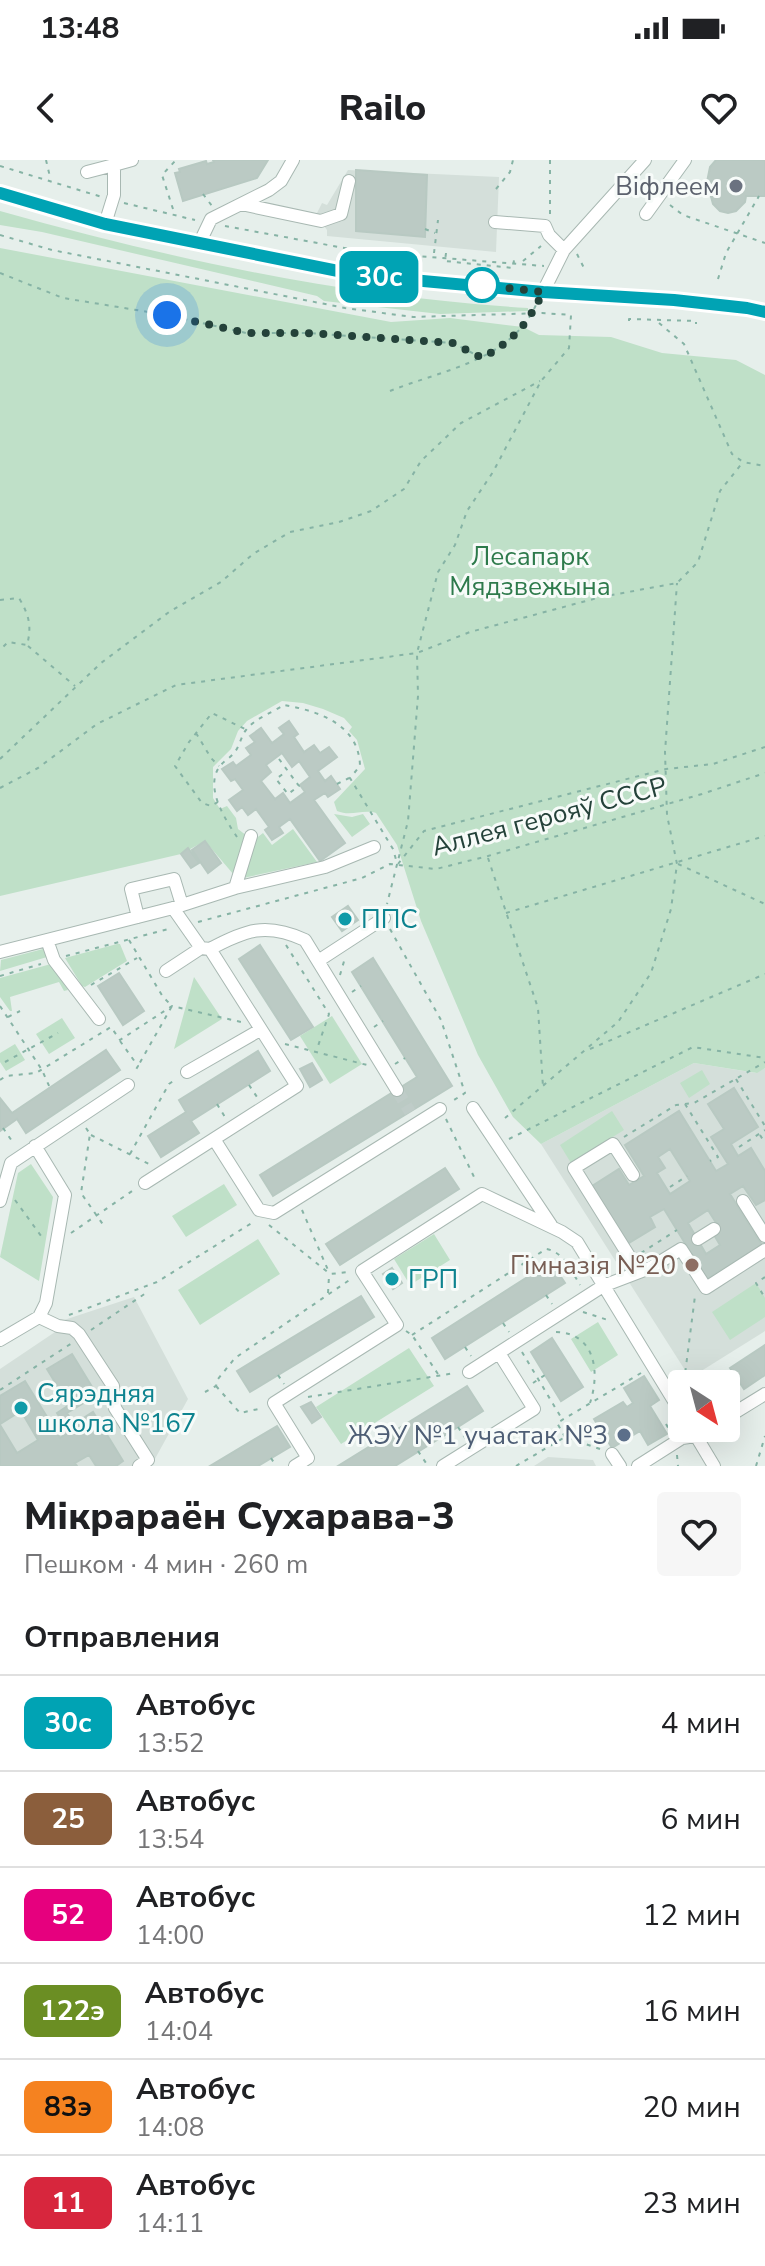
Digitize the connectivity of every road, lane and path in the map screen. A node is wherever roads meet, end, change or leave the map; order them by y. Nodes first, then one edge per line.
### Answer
1 (46, 160) edge
2 (132, 160) edge
3 (176, 160) edge
4 (293, 160) edge
5 (513, 160) edge
6 (550, 160) edge
7 (645, 160) edge
8 (685, 160) edge
9 (114, 165) junction
10 (0, 166) edge
11 (87, 172) dead end
12 (50, 177) dead end
13 (349, 181) dead end
14 (496, 189) dead end
15 (0, 193) edge
16 (658, 196) junction
17 (759, 196) dead end
18 (113, 200) junction
19 (241, 204) junction
20 (173, 209) dead end
21 (646, 214) dead end
22 (438, 220) dead end
23 (495, 222) dead end
24 (209, 223) junction
25 (105, 224) junction
26 (425, 229) dead end
27 (436, 234) junction
28 (0, 235) edge
29 (549, 235) junction
30 (737, 235) junction
31 (765, 243) edge
32 (199, 244) junction
33 (564, 250) junction
34 (434, 253) dead end
35 (523, 261) dead end
36 (554, 267) junction
37 (0, 273) edge
38 (718, 279) dead end
39 (543, 292) junction
40 (765, 312) edge
41 (533, 313) junction
42 (629, 321) dead end
43 (659, 323) dead end
44 (696, 324) dead end
45 (482, 358) junction
46 (541, 381) junction
47 (390, 391) dead end
48 (743, 462) junction
49 (765, 466) edge
50 (677, 583) junction
51 (0, 600) edge
52 (27, 645) junction
53 (0, 650) edge
54 (417, 653) junction
55 (75, 686) junction
56 (252, 725) junction
57 (246, 729) junction
58 (255, 729) dead end
59 (196, 733) junction
60 (765, 747) edge
61 (0, 759) edge
62 (279, 759) dead end
63 (220, 767) junction
64 (666, 769) junction
65 (287, 771) junction
66 (765, 773) edge
67 (350, 778) junction
68 (337, 784) dead end
69 (0, 788) edge
70 (218, 802) junction
71 (667, 803) junction
72 (765, 836) edge
73 (247, 841) joint
74 (374, 847) dead end
75 (488, 856) junction
76 (397, 864) junction
77 (677, 864) junction
78 (235, 888) junction
79 (765, 904) edge
80 (178, 907) junction
81 (506, 913) junction
82 (138, 917) junction
83 (384, 918) junction
84 (186, 925) junction
85 (277, 931) junction
86 (128, 939) junction
87 (47, 940) junction
88 (206, 948) junction
89 (0, 952) edge
90 (138, 958) junction
91 (54, 960) junction
92 (318, 961) junction
93 (166, 971) dead end
94 (765, 974) edge
95 (0, 976) edge
96 (81, 991) junction
97 (0, 1006) edge
98 (172, 1006) junction
99 (20, 1011) dead end
100 (7, 1017) junction
101 (99, 1019) dead end
102 (58, 1033) dead end
103 (262, 1034) junction
104 (120, 1040) junction
105 (29, 1050) junction
106 (317, 1050) junction
107 (585, 1051) junction
108 (765, 1060) edge
109 (5, 1062) dead end
110 (138, 1066) junction
111 (372, 1066) dead end
112 (42, 1070) junction
113 (187, 1072) joint
114 (735, 1078) junction
115 (0, 1080) edge
116 (128, 1085) joint
117 (249, 1085) dead end
118 (50, 1088) dead end
119 (543, 1089) junction
120 (397, 1090) tunnel mouth
121 (217, 1104) dead end
122 (685, 1104) junction
123 (263, 1107) junction
124 (473, 1108) dead end
125 (440, 1109) joint
126 (410, 1112) tunnel mouth
127 (78, 1118) junction
128 (505, 1118) dead end
129 (448, 1121) dead end
130 (417, 1124) junction
131 (232, 1127) junction
132 (3, 1128) dead end
133 (765, 1128) edge
134 (90, 1134) junction
135 (760, 1134) junction
136 (214, 1139) junction
137 (765, 1143) edge
138 (613, 1144) junction
139 (498, 1145) junction
140 (35, 1146) junction
141 (739, 1147) dead end
142 (130, 1154) junction
143 (23, 1155) junction
144 (710, 1161) dead end
145 (163, 1171) junction
146 (633, 1175) dead end
147 (687, 1176) dead end
148 (145, 1183) joint
149 (4, 1186) junction
150 (670, 1187) dead end
151 (482, 1194) junction
152 (0, 1201) edge
153 (743, 1201) dead end
154 (302, 1214) dead end
155 (97, 1215) junction
156 (259, 1218) dead end
157 (104, 1226) dead end
158 (274, 1227) dead end
159 (552, 1228) junction
160 (714, 1229) dead end
161 (677, 1230) dead end
162 (765, 1236) edge
163 (689, 1245) junction
164 (55, 1248) junction
165 (765, 1250) edge
166 (631, 1259) junction
167 (362, 1271) junction
168 (639, 1272) junction
169 (330, 1274) junction
170 (698, 1275) junction
171 (765, 1277) edge
172 (603, 1286) junction
173 (146, 1293) dead end
174 (328, 1296) junction
175 (587, 1296) junction
176 (765, 1298) edge
177 (568, 1308) junction
178 (44, 1320) junction
179 (397, 1325) junction
180 (628, 1326) junction
181 (554, 1331) dead end
182 (412, 1335) junction
183 (81, 1337) junction
184 (0, 1340) edge
185 (521, 1349) dead end
186 (499, 1353) junction
187 (653, 1366) junction
188 (686, 1370) edge
189 (469, 1372) joint
190 (439, 1375) junction
191 (545, 1375) dead end
192 (538, 1380) junction
193 (216, 1386) junction
194 (0, 1390) edge
195 (522, 1390) junction
196 (668, 1391) edge
197 (205, 1392) dead end
198 (765, 1394) edge
199 (299, 1399) dead end
200 (274, 1403) junction
201 (590, 1403) junction
202 (740, 1409) edge
203 (562, 1419) junction
204 (765, 1436) edge
205 (565, 1437) junction
206 (676, 1442) edge
207 (699, 1442) edge
208 (418, 1451) dead end
209 (612, 1454) joint
210 (271, 1458) dead end
211 (139, 1466) edge
212 (276, 1466) edge
213 (295, 1466) edge
214 (428, 1466) edge
215 (443, 1466) edge
216 (516, 1466) edge
217 (620, 1466) edge
218 (638, 1466) edge
219 (714, 1466) edge
220 (756, 1466) edge

1 - 12 path
2 - 9 street
3 - 20 path
4 - 19 street
5 - 14 path
6 - 29 path
7 - 33 street
8 - 16 street
9 - 11 street
9 - 18 street
10 - 18 path
13 - 19 street
15 - 25 main road
16 - 21 street
16 - 30 path
17 - 30 path
18 - 24 path
18 - 25 street
19 - 24 street
22 - 27 path
23 - 29 street
24 - 32 street
24 - 36 path
25 - 32 main road
26 - 27 path
27 - 34 path
28 - 41 path
29 - 33 street
29 - 35 path
30 - 31 path
30 - 38 path
32 - 39 main road
33 - 36 street
36 - 39 street
37 - 45 path
39 - 40 main road
39 - 41 path
41 - 45 path
41 - 46 path
42 - 44 path
43 - 48 path
45 - 47 path
46 - 54 path
46 - 55 path
48 - 49 path
48 - 50 path
50 - 54 path
50 - 64 path
51 - 52 path
52 - 53 path
52 - 55 path
54 - 69 path
54 - 76 path
55 - 61 path
56 - 57 path
56 - 58 path
56 - 67 path
57 - 59 path
57 - 63 path
59 - 63 path
59 - 70 path
60 - 64 path, Аллея герояў СССР
62 - 65 path
63 - 70 path
64 - 71 path
64 - 76 path, Аллея герояў СССР
65 - 65 path
66 - 71 path, Аллея герояў СССР
67 - 68 path
67 - 76 path
70 - 73 path
71 - 75 path, Аллея герояў СССР
71 - 77 path
72 - 77 path
73 - 78 street
74 - 78 street
75 - 76 path, Аллея герояў СССР
75 - 81 path
76 - 83 path
76 - 84 path
77 - 79 path
77 - 81 path
77 - 107 path
78 - 80 street
80 - 82 street
80 - 82 street
80 - 84 street
81 - 119 path
82 - 87 street
83 - 92 street
83 - 125 path
84 - 86 path
84 - 88 street
85 - 88 street
85 - 92 street
85 - 106 path
86 - 90 path
86 - 91 path
87 - 89 street
87 - 91 street
88 - 93 street
88 - 103 street
90 - 96 path
90 - 98 path
91 - 95 path
91 - 96 street
92 - 120 street
94 - 107 path
96 - 101 street
97 - 100 path
98 - 103 path
98 - 104 path
98 - 110 path
99 - 100 path
100 - 105 path
102 - 105 path
103 - 106 path
103 - 113 street
103 - 123 street
104 - 110 path
104 - 112 path
105 - 109 path
105 - 112 path
106 - 111 path
107 - 119 path
108 - 114 path
108 - 139 path
110 - 116 path
112 - 115 path
112 - 118 path
113 - 142 path
114 - 122 path
114 - 133 path
116 - 127 street
117 - 123 path
119 - 128 path
121 - 131 path
122 - 138 path
122 - 144 path
123 - 131 street
124 - 139 street
125 - 130 street
126 - 130 street
127 - 134 path
127 - 140 street
129 - 151 path
130 - 136 street
131 - 136 street
132 - 143 path
133 - 135 path
134 - 142 path
134 - 155 path
135 - 137 path
135 - 141 path
136 - 145 street
138 - 146 street
138 - 166 street
139 - 159 street
140 - 143 street
140 - 164 street
142 - 145 path
143 - 149 street
145 - 148 street
147 - 150 path
148 - 155 path
149 - 152 street
149 - 164 path
151 - 159 street
151 - 167 street
153 - 162 street
154 - 169 path
155 - 157 path
155 - 164 path
156 - 178 path
158 - 169 path
159 - 172 street
160 - 163 street
161 - 166 path
163 - 168 street
163 - 170 street
164 - 178 street
165 - 170 street
166 - 168 street
167 - 169 path
167 - 174 path
167 - 179 street
168 - 172 street
169 - 174 path
170 - 188 path
171 - 176 path
172 - 175 street
172 - 180 street
173 - 183 path
174 - 193 path
175 - 177 street
175 - 182 path
177 - 180 path
177 - 186 street
178 - 183 street
178 - 184 street
179 - 182 path
179 - 200 street
180 - 187 street
181 - 201 path
182 - 190 path
183 - 194 path
183 - 211 street
185 - 192 path
186 - 189 street
186 - 195 street
187 - 196 street
187 - 201 path
189 - 190 path
190 - 199 path
191 - 192 path
192 - 195 path
192 - 203 path
193 - 197 path
193 - 200 path
195 - 215 street
198 - 202 street
200 - 213 street
201 - 203 path
203 - 205 path
204 - 220 path
205 - 209 path
205 - 216 path
206 - 218 street
207 - 219 street
208 - 214 path
209 - 217 street
210 - 212 path

